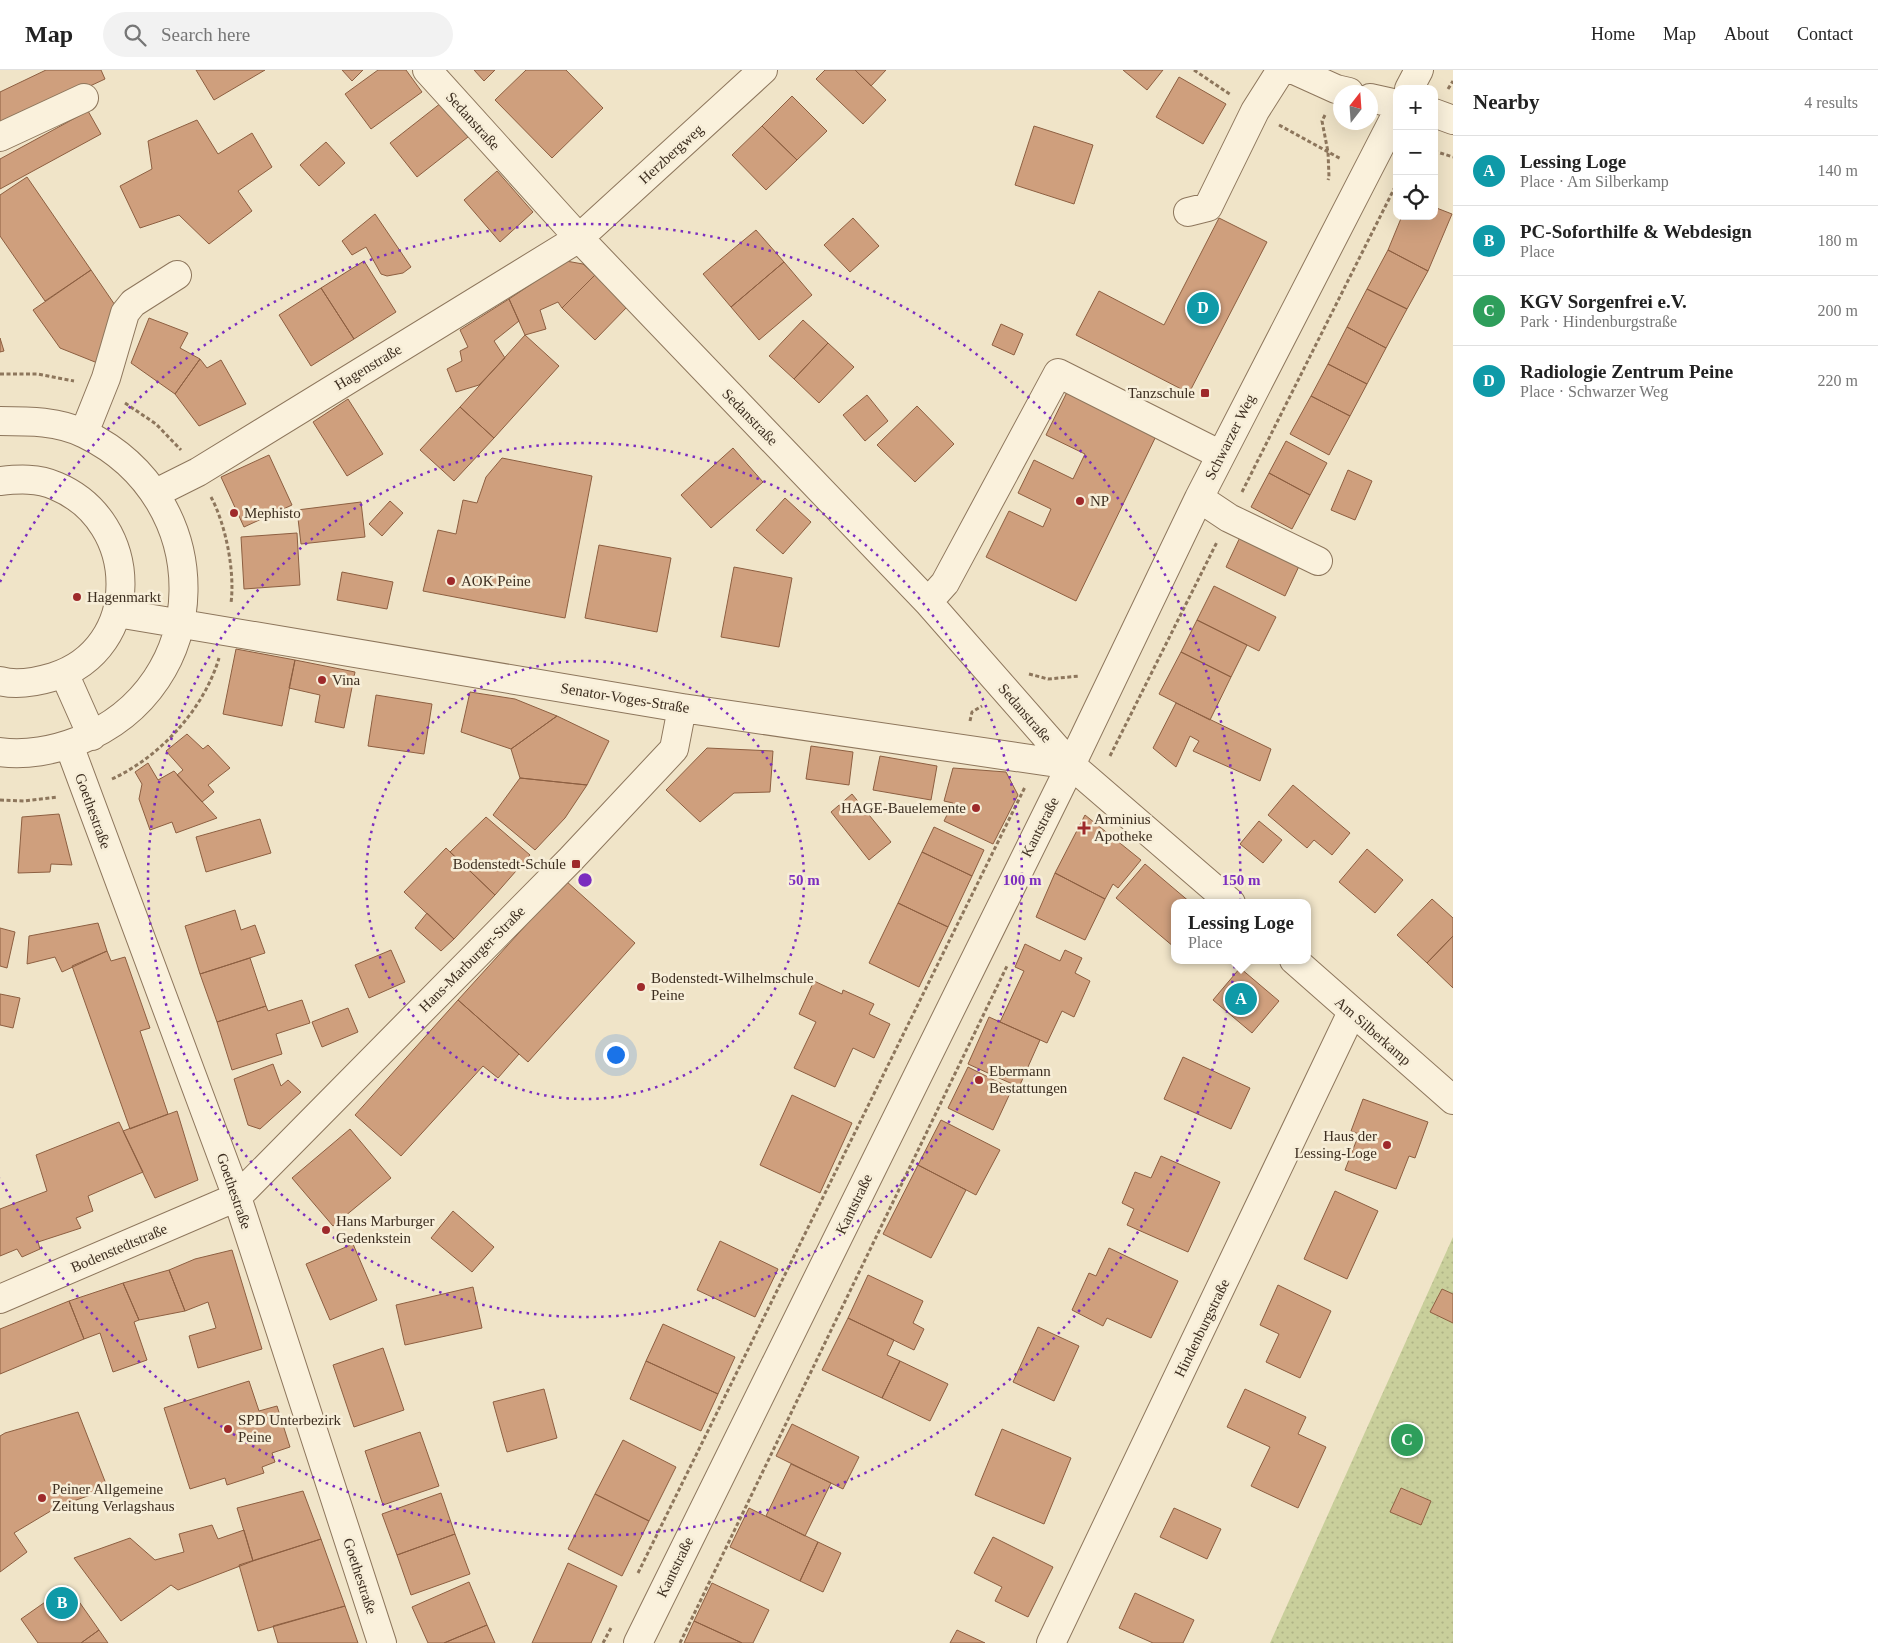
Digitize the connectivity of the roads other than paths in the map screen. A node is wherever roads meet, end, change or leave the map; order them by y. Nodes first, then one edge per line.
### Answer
1 (427, 70) edge
2 (763, 70) edge
3 (1281, 70) edge
4 (1294, 70) edge
5 (1419, 70) edge
6 (1411, 85) edge
7 (1333, 87) edge
8 (84, 98) dead end
9 (1378, 100) edge
10 (1393, 103) edge
11 (1438, 114) edge
12 (1453, 120) edge
13 (1393, 121) edge
14 (0, 137) edge
15 (1188, 212) dead end
16 (579, 238) junction
17 (177, 275) dead end
18 (0, 421) edge
19 (84, 433) junction
20 (1221, 456) junction
21 (0, 481) edge
22 (156, 493) junction
23 (1199, 498) junction
24 (1318, 561) dead end
25 (928, 602) junction
26 (117, 613) junction
27 (180, 624) junction
28 (64, 673) junction
29 (0, 681) edge
30 (682, 708) junction
31 (80, 740) junction
32 (0, 752) edge
33 (1071, 765) junction
34 (1226, 899) edge
35 (1298, 964) edge
36 (1352, 1012) junction
37 (1452, 1097) edge
38 (237, 1197) junction
39 (0, 1299) edge
40 (382, 1643) edge
41 (638, 1643) edge
42 (1051, 1643) edge

1 - 16 street, Sedanstraße
2 - 16 street, Herzbergweg
3 - 15 street
4 - 7 street
5 - 6 street
8 - 14 street
9 - 10 street
11 - 12 street
13 - 20 street, Schwarzer Weg
16 - 22 street, Hagenstraße
16 - 25 street, Sedanstraße
17 - 19 street
18 - 19 street
19 - 22 street
20 - 23 street, Schwarzer Weg
20 - 25 street
21 - 26 street
22 - 27 street
23 - 24 street
23 - 33 street, Schwarzer Weg
25 - 33 street, Sedanstraße
26 - 27 street, Senator-Voges-Straße
26 - 28 street
27 - 30 street, Senator-Voges-Straße
27 - 31 street
28 - 29 street
28 - 31 street, Goethestraße
30 - 33 street, Senator-Voges-Straße
30 - 38 street, Hans-Marburger-Straße
31 - 32 street
31 - 38 street, Goethestraße
33 - 34 street
33 - 41 street, Kantstraße
35 - 36 street, Am Silberkamp
36 - 37 street, Am Silberkamp
36 - 42 street, Hindenburgstraße
38 - 39 street, Bodenstedtstraße
38 - 40 street, Goethestraße

